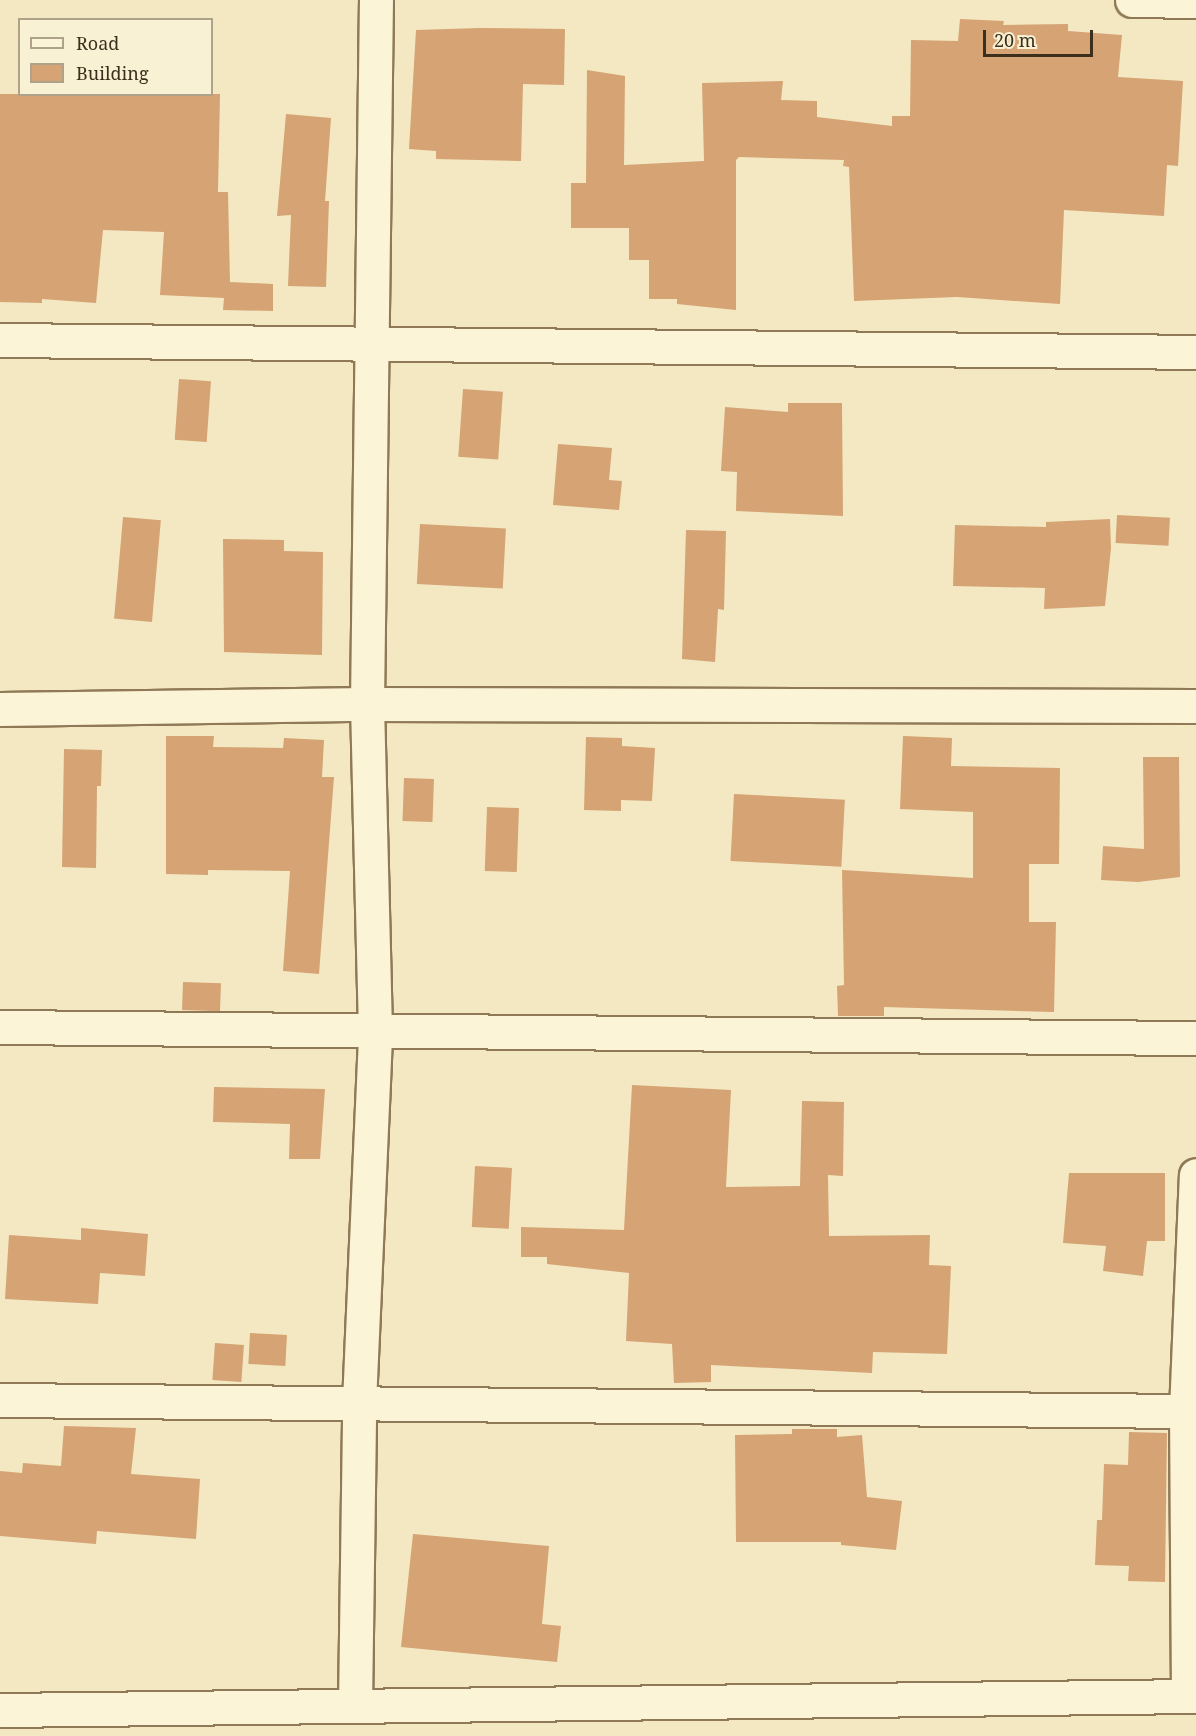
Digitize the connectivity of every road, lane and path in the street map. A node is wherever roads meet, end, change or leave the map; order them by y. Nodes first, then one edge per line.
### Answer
1 (376, 0) edge
2 (1132, 0) edge
3 (1196, 1) edge
4 (0, 340) edge
5 (372, 344) junction
6 (1196, 352) edge
7 (367, 704) junction
8 (1196, 706) edge
9 (0, 709) edge
10 (0, 1027) edge
11 (375, 1031) junction
12 (1196, 1038) edge
13 (1196, 1175) edge
14 (0, 1400) edge
15 (359, 1403) junction
16 (1191, 1411) edge
17 (1192, 1696) edge
18 (355, 1706) junction
19 (0, 1710) edge

1 - 5 street
2 - 3 street
4 - 5 street
5 - 6 street
5 - 7 street
7 - 8 street
7 - 9 street
7 - 11 street
10 - 11 street
11 - 12 street
11 - 15 street
13 - 16 street
14 - 15 street
15 - 16 street
15 - 18 street
16 - 17 street
17 - 18 street
18 - 19 street

